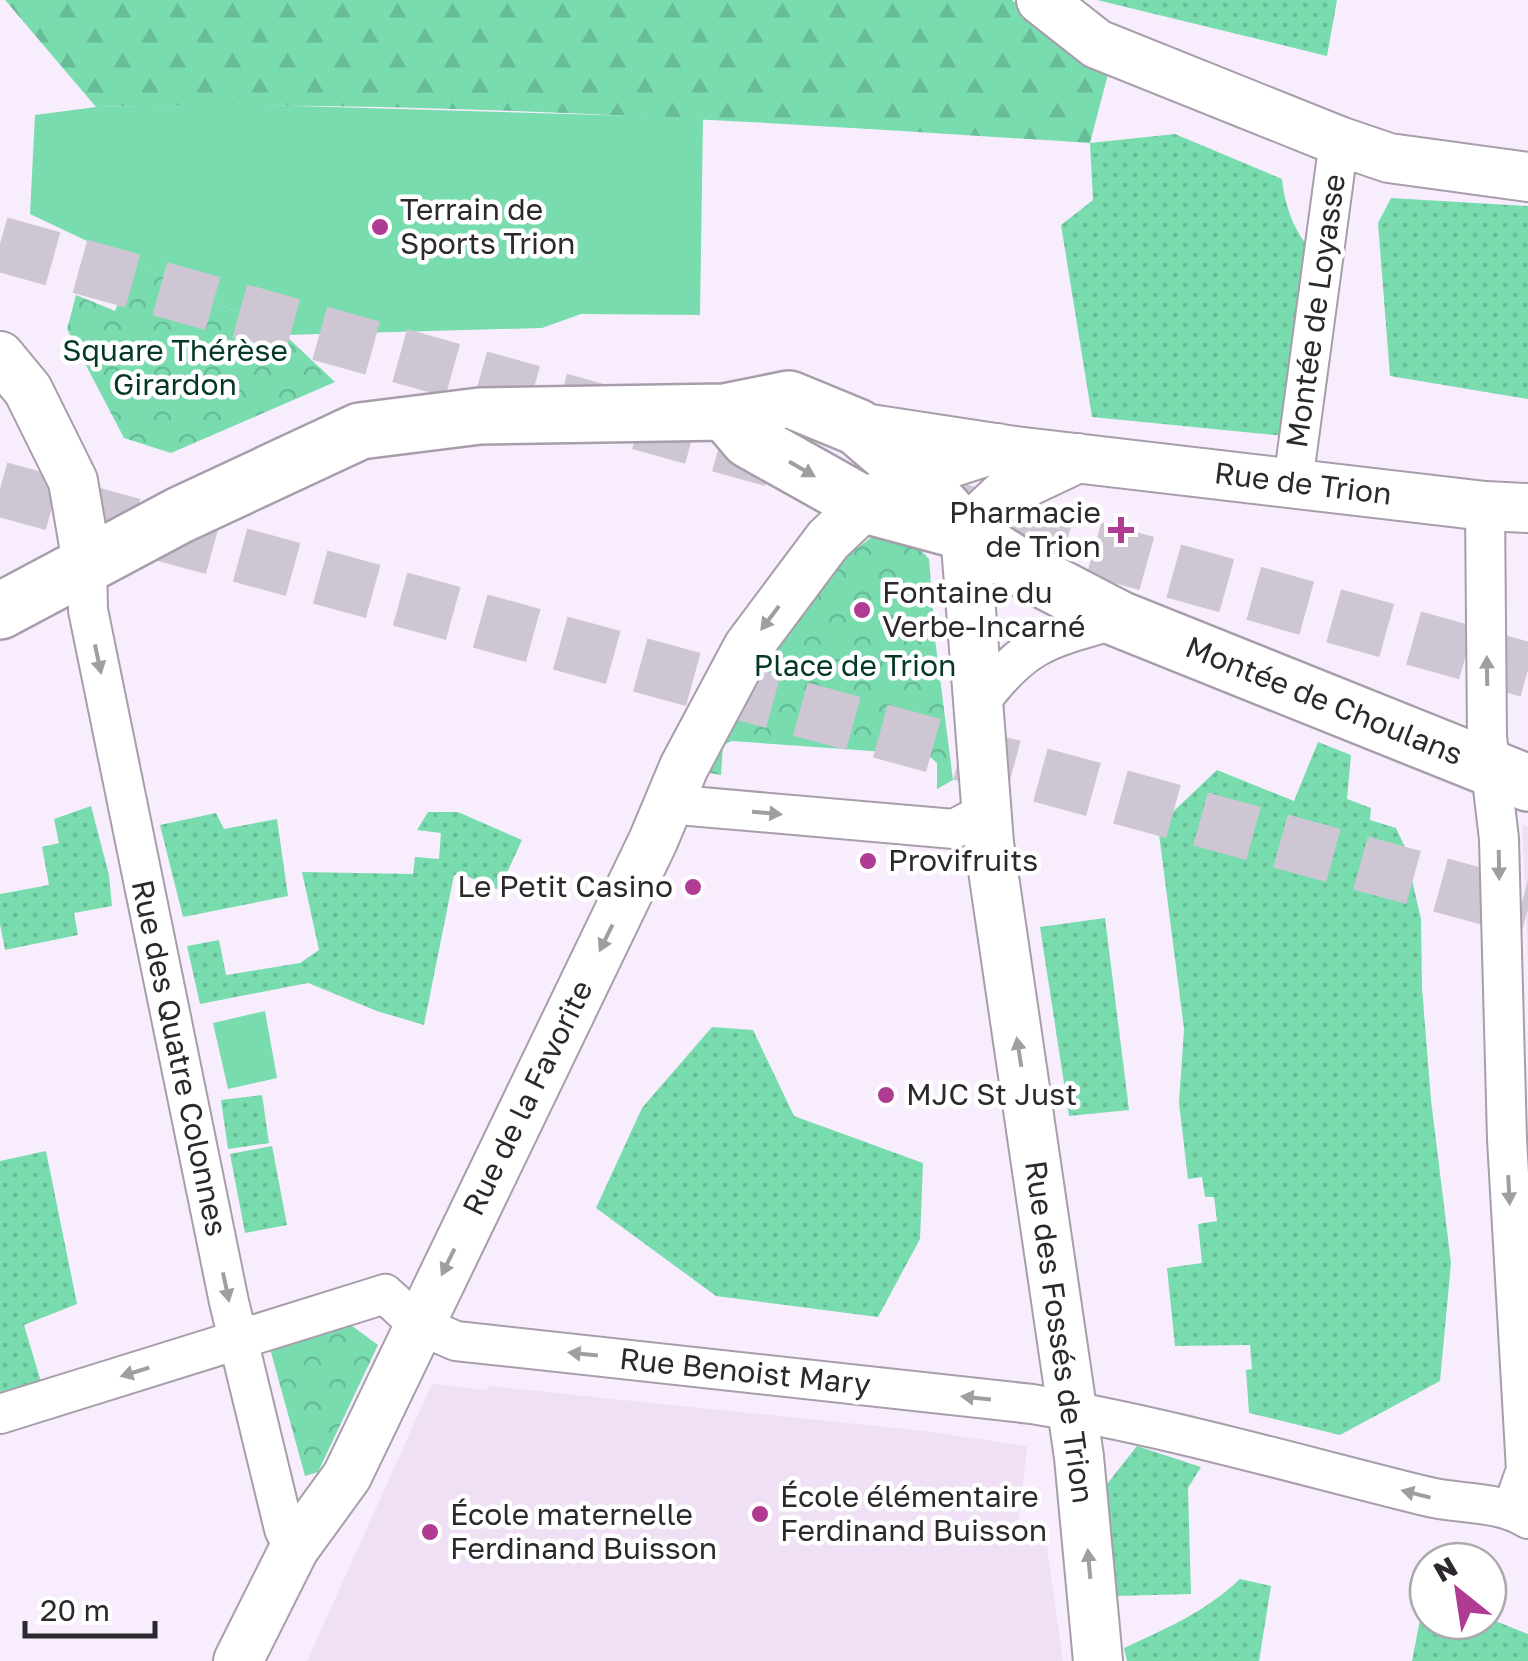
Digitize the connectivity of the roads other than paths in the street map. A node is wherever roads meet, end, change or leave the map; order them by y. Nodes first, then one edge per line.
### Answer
1 (1041, 0) edge
2 (1339, 141) junction
3 (1528, 177) edge
4 (0, 356) edge
5 (725, 412) junction
6 (857, 427) junction
7 (998, 448) junction
8 (1078, 458) junction
9 (913, 475) junction
10 (1293, 482) junction
11 (1507, 507) edge
12 (846, 522) junction
13 (965, 532) junction
14 (87, 563) junction
15 (0, 612) edge
16 (1119, 619) junction
17 (978, 705) junction
18 (1510, 776) edge
19 (671, 799) junction
20 (986, 812) junction
21 (1517, 1138) edge
22 (419, 1325) junction
23 (237, 1340) junction
24 (1073, 1411) junction
25 (0, 1414) edge
26 (1520, 1514) edge
27 (294, 1549) junction
28 (238, 1661) edge
29 (1098, 1661) edge

1 - 2 street
2 - 3 street
2 - 10 street, Montée de Loyasse
4 - 14 street
5 - 6 main road
5 -> 12 main road
5 - 14 main road
6 - 7 street
6 - 9 main road
7 - 8 street
7 - 9 street
8 - 10 street, Rue de Trion
8 - 13 street
9 - 12 street
9 - 13 main road
10 - 11 street, Rue de Trion
18 -> 11 street
12 - 13 main road
12 -> 19 street, Rue de la Favorite
13 - 16 main road
13 - 17 street
14 - 15 main road
14 -> 23 street, Rue des Quatre Colonnes
16 - 17 street
16 - 18 main road, Montée de Choulans
17 - 20 street, Rue des Fossés de Trion
18 -> 21 street
19 -> 20 street
19 -> 22 street, Rue de la Favorite
24 -> 20 street, Rue des Fossés de Trion
21 -> 26 street
22 - 23 street, Rue Benoist Mary
24 -> 22 street, Rue Benoist Mary
22 - 27 street, Rue de la Favorite
23 -> 25 street, Rue Benoist Mary
23 - 27 street, Rue des Quatre Colonnes
26 -> 24 street, Rue Benoist Mary
29 -> 24 street, Rue des Fossés de Trion
27 - 28 street, Rue de la Favorite

